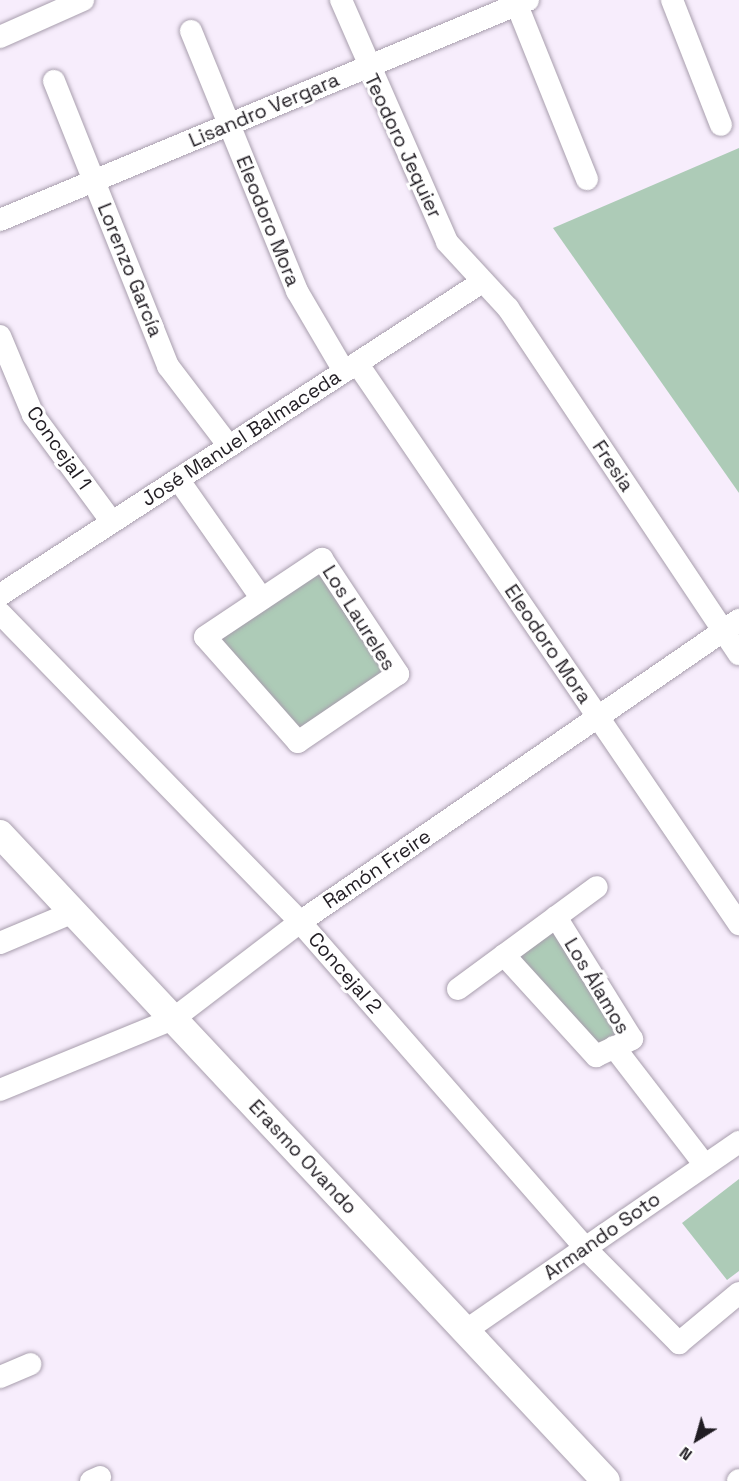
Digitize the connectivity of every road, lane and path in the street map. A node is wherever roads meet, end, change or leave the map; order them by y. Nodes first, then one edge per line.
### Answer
1 (82, 0) edge
2 (341, 0) edge
3 (672, 0) edge
4 (520, 2) edge
5 (191, 31) dead end
6 (0, 37) edge
7 (366, 67) junction
8 (54, 81) dead end
9 (229, 125) junction
10 (721, 125) dead end
11 (587, 179) dead end
12 (94, 181) junction
13 (0, 220) edge
14 (482, 282) junction
15 (0, 336) edge
16 (351, 367) junction
17 (229, 446) junction
18 (178, 479) junction
19 (112, 522) junction
20 (0, 595) edge
21 (262, 599) junction
22 (0, 614) edge
23 (731, 626) edge
24 (739, 654) edge
25 (598, 717) junction
26 (0, 834) edge
27 (597, 887) dead end
28 (76, 911) junction
29 (556, 917) junction
30 (300, 922) junction
31 (739, 924) edge
32 (0, 943) edge
33 (504, 955) junction
34 (458, 989) dead end
35 (174, 1019) junction
36 (614, 1047) junction
37 (0, 1090) edge
38 (739, 1142) edge
39 (705, 1166) junction
40 (585, 1248) junction
41 (739, 1293) edge
42 (465, 1330) junction
43 (30, 1364) dead end
44 (0, 1377) edge
45 (606, 1481) edge

1 - 6 street
2 - 7 street, Teodoro Jequier
3 - 10 street
4 - 7 street, Lisandro Vergara
4 - 11 street
5 - 9 street, Eleodoro Mora
7 - 9 street, Lisandro Vergara
7 - 14 street, Teodoro Jequier
8 - 12 street, Lorenzo García
9 - 12 street, Lisandro Vergara
9 - 16 street, Eleodoro Mora
12 - 13 street, Lisandro Vergara
12 - 17 street, Lorenzo García
14 - 16 street, José Manuel Balmaceda
14 - 23 street, Fresia
15 - 19 street, Concejal 1
16 - 17 street, José Manuel Balmaceda
16 - 25 street, Eleodoro Mora
17 - 18 street, José Manuel Balmaceda
18 - 19 street, José Manuel Balmaceda
18 - 21 street
19 - 20 street, José Manuel Balmaceda
21 - 21 street, Los Laureles
22 - 30 street, Concejal 2
23 - 24 street, Fresia
23 - 25 street, Ramón Freire
25 - 30 street, Ramón Freire
25 - 31 street, Eleodoro Mora
26 - 28 street, Erasmo Ovando
27 - 29 street, Los Álamos
28 - 32 street
28 - 35 street, Erasmo Ovando
29 - 33 street, Los Álamos
29 - 36 street, Los Álamos
30 - 35 street, Ramón Freire
30 - 40 street, Concejal 2
33 - 34 street, Los Álamos
33 - 36 street, Los Álamos
35 - 37 street, Ramón Freire
35 - 42 street, Erasmo Ovando
36 - 39 street, Los Álamos
38 - 39 street, Armando Soto
39 - 40 street, Armando Soto
40 - 41 street, Concejal 2
40 - 42 street, Armando Soto
42 - 45 street, Erasmo Ovando
43 - 44 street

